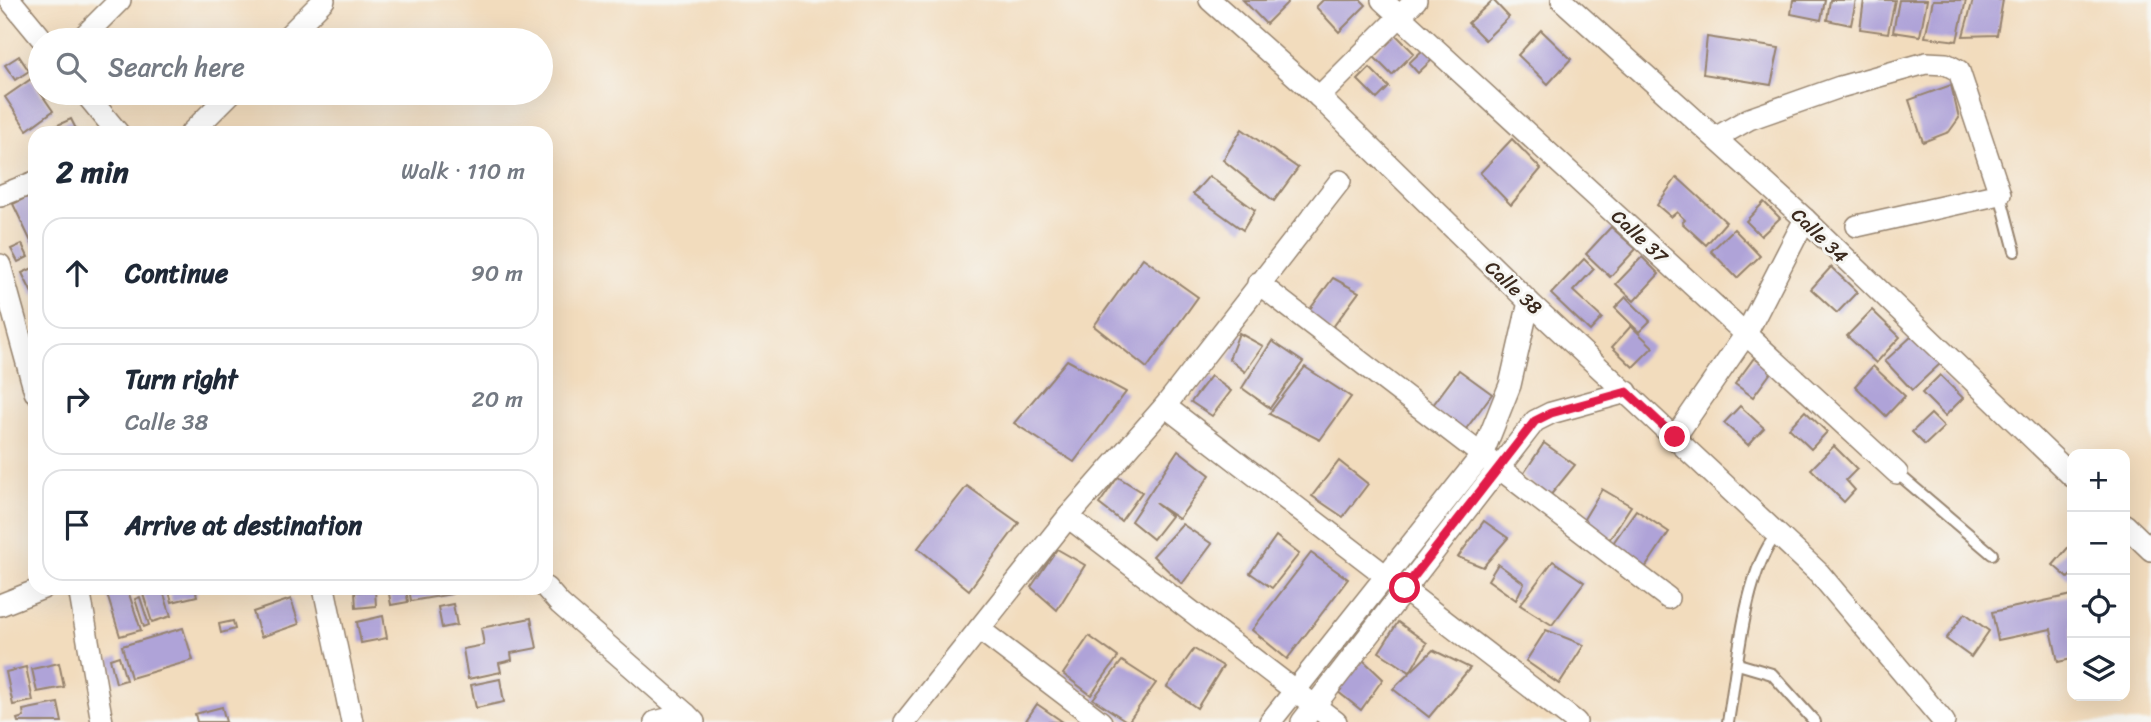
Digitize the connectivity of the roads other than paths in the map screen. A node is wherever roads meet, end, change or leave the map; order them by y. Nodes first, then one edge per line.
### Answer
1 (10, 0) edge
2 (120, 0) edge
3 (324, 0) edge
4 (1210, 0) edge
5 (1382, 0) edge
6 (1416, 0) edge
7 (1562, 0) edge
8 (1400, 16) junction
9 (33, 28) edge
10 (92, 28) edge
11 (296, 28) edge
12 (1319, 97) junction
13 (95, 105) edge
14 (219, 105) edge
15 (112, 126) edge
16 (198, 126) edge
17 (1717, 137) junction
18 (1340, 181) dead end
19 (28, 185) edge
20 (2000, 194) junction
21 (0, 196) edge
22 (1805, 219) junction
23 (1857, 226) dead end
24 (2015, 251) dead end
25 (0, 265) edge
26 (1258, 283) junction
27 (1529, 302) junction
28 (1746, 334) junction
29 (28, 367) edge
30 (1627, 392) junction
31 (1165, 406) junction
32 (1675, 437) junction
33 (1489, 462) junction
34 (2067, 471) edge
35 (1897, 473) joint
36 (1068, 517) junction
37 (2130, 530) edge
38 (1777, 534) junction
39 (2151, 550) edge
40 (1992, 554) dead end
41 (1397, 582) junction
42 (28, 594) edge
43 (80, 595) edge
44 (325, 595) edge
45 (552, 595) edge
46 (1668, 598) dead end
47 (0, 605) edge
48 (979, 629) junction
49 (1738, 664) junction
50 (1294, 691) junction
51 (1308, 714) edge
52 (690, 718) edge
53 (102, 722) edge
54 (352, 722) edge
55 (655, 722) edge
56 (905, 722) edge
57 (1101, 722) edge
58 (1270, 722) edge
59 (1336, 722) edge
60 (1576, 722) edge
61 (1728, 722) edge
62 (1815, 722) edge
63 (1944, 722) edge

1 - 9 street
2 - 10 street
3 - 11 street
4 - 12 street, Calle 38
5 - 8 street, Calle 37
6 - 8 street
7 - 17 street, Calle 34
8 - 12 street
8 - 28 street, Calle 37
12 - 27 street, Calle 38
13 - 15 street
14 - 16 street
17 - 20 street
17 - 22 street, Calle 34
18 - 26 street
19 - 21 street
20 - 23 street
20 - 24 lane
22 - 28 street
22 - 34 street, Calle 34
25 - 29 street
26 - 31 street
26 - 33 street
27 - 30 street, Calle 38
27 - 33 street
28 - 32 street
28 - 35 street, Calle 37
30 - 32 street, Calle 38
30 - 33 street
31 - 36 street
31 - 41 street
32 - 38 street, Calle 38
33 - 41 street
33 - 46 street
35 - 40 lane
36 - 48 street
36 - 50 street
37 - 39 street
38 - 49 lane
38 - 63 street, Calle 38
41 - 50 street
41 - 51 street
41 - 60 street
42 - 47 street
43 - 53 street
44 - 54 street
45 - 52 street
48 - 56 street
48 - 57 street
49 - 61 lane
49 - 62 lane
50 - 51 street
50 - 58 street
51 - 59 street
52 - 55 street

